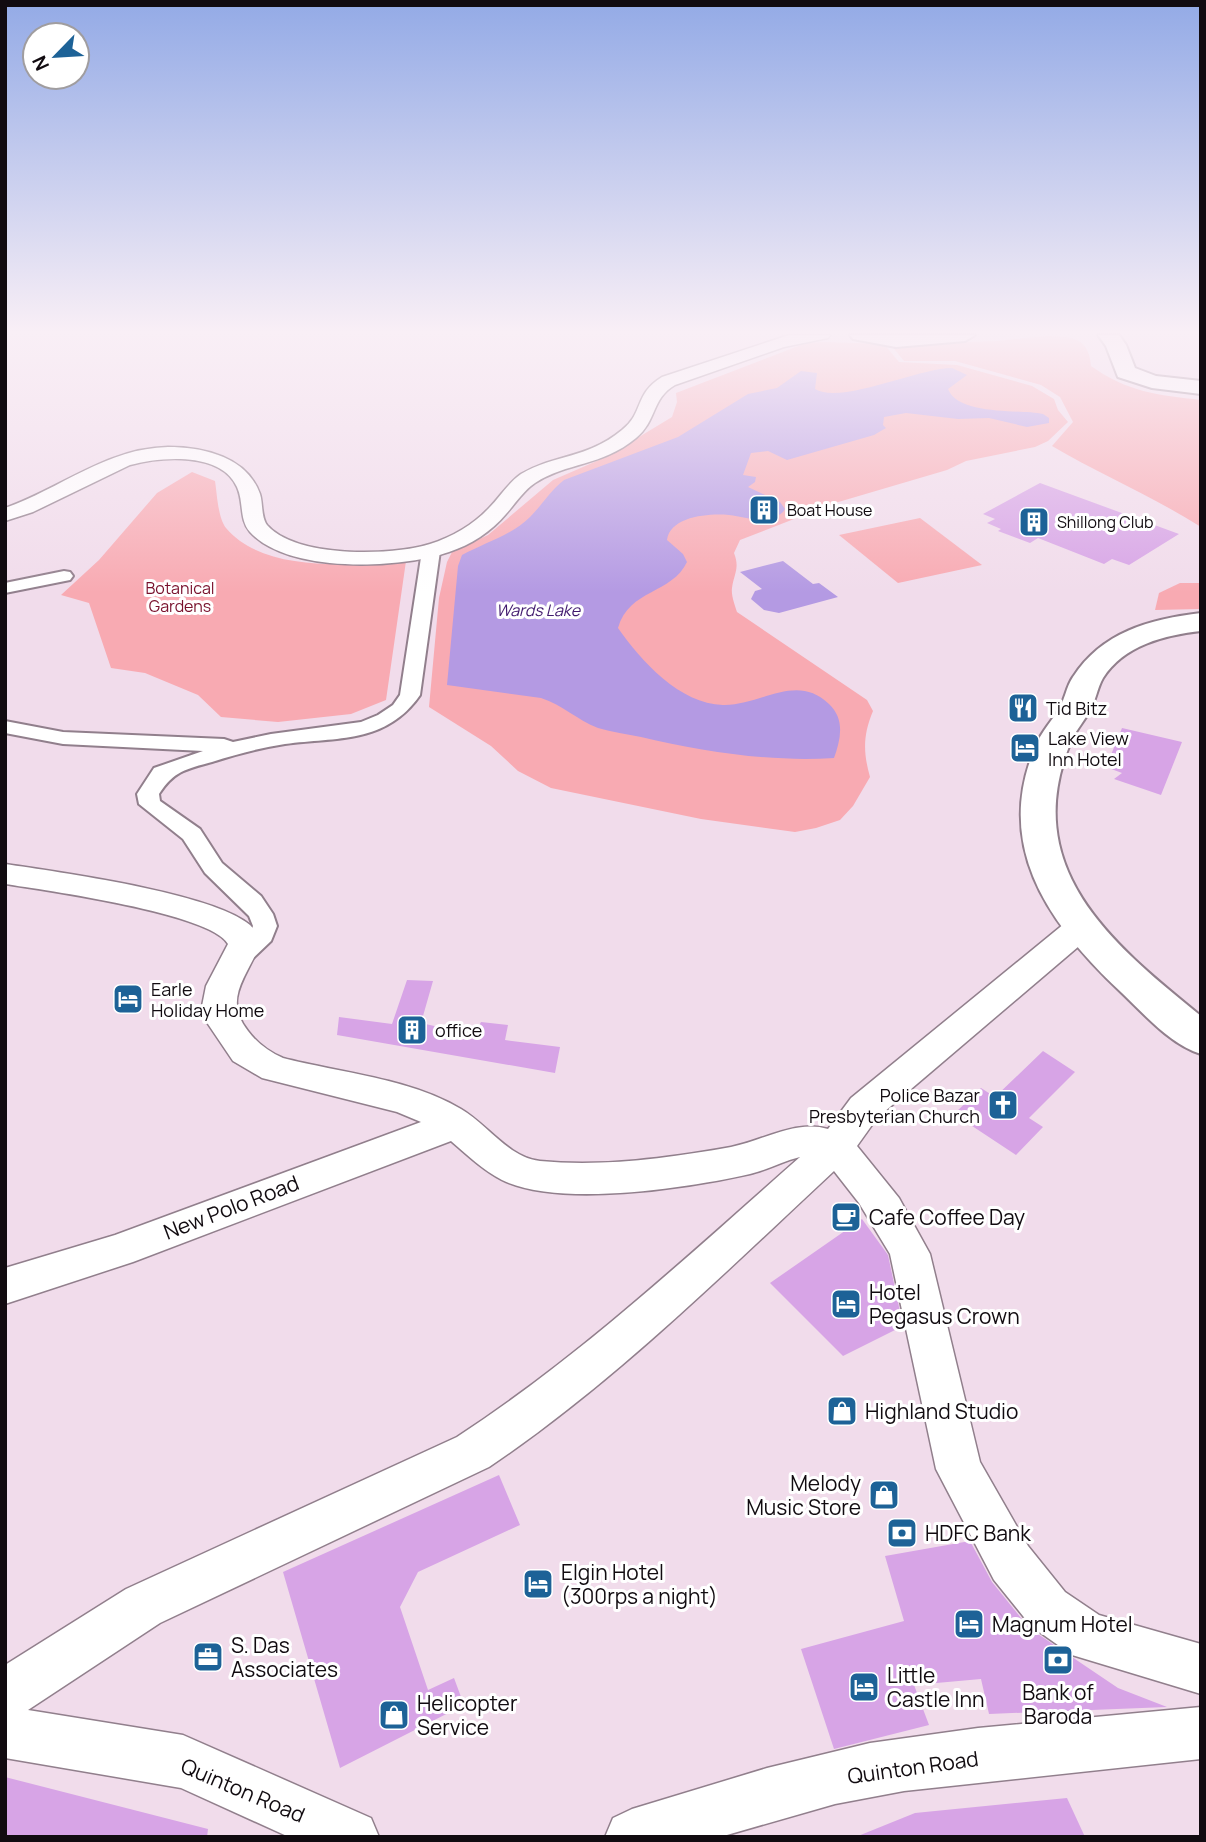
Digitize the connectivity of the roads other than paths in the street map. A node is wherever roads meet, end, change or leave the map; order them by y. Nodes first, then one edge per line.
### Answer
1 (642, 421) edge
2 (5, 515) edge
3 (431, 551) junction
4 (64, 576) dead end
5 (5, 588) edge
6 (1201, 622) edge
7 (5, 727) edge
8 (244, 746) junction
9 (5, 874) edge
10 (1081, 927) junction
11 (240, 956) junction
12 (1201, 1040) edge
13 (455, 1125) junction
14 (835, 1148) junction
15 (5, 1286) edge
16 (1201, 1669) edge
17 (5, 1695) edge
18 (5, 1732) edge
19 (1201, 1733) edge
20 (352, 1837) edge
21 (632, 1837) edge

1 - 3 street
2 - 3 street
3 - 8 street
4 - 5 street
6 - 10 main road
7 - 8 street
8 - 11 street
9 - 11 street
10 - 12 main road
10 - 14 street
11 - 13 street
13 - 14 street
13 - 15 street, New Polo Road
14 - 16 street
14 - 17 street
18 - 20 street, Quinton Road
19 - 21 street, Quinton Road

